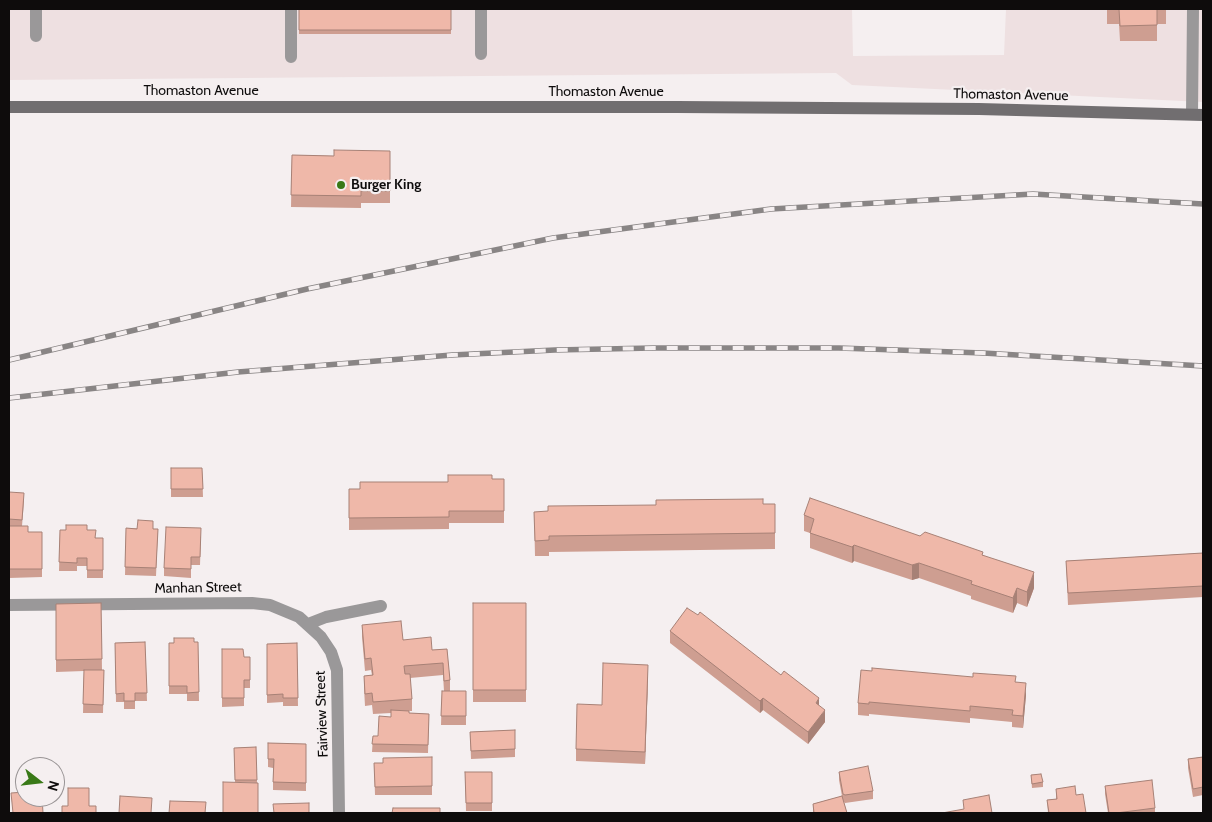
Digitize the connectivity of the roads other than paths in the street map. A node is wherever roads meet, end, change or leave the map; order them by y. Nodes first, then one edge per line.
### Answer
1 (36, 9) edge
2 (291, 9) edge
3 (480, 9) edge
4 (1193, 9) edge
5 (36, 36) dead end
6 (481, 54) dead end
7 (291, 57) dead end
8 (9, 107) edge
9 (1198, 115) edge
10 (9, 605) edge
11 (381, 606) dead end
12 (308, 624) junction
13 (339, 813) edge

1 - 5 street
2 - 7 street
3 - 6 street
4 - 9 street
8 - 9 main road, Thomaston Avenue
10 - 12 street, Manhan Street
11 - 12 street
12 - 13 street, Fairview Street

